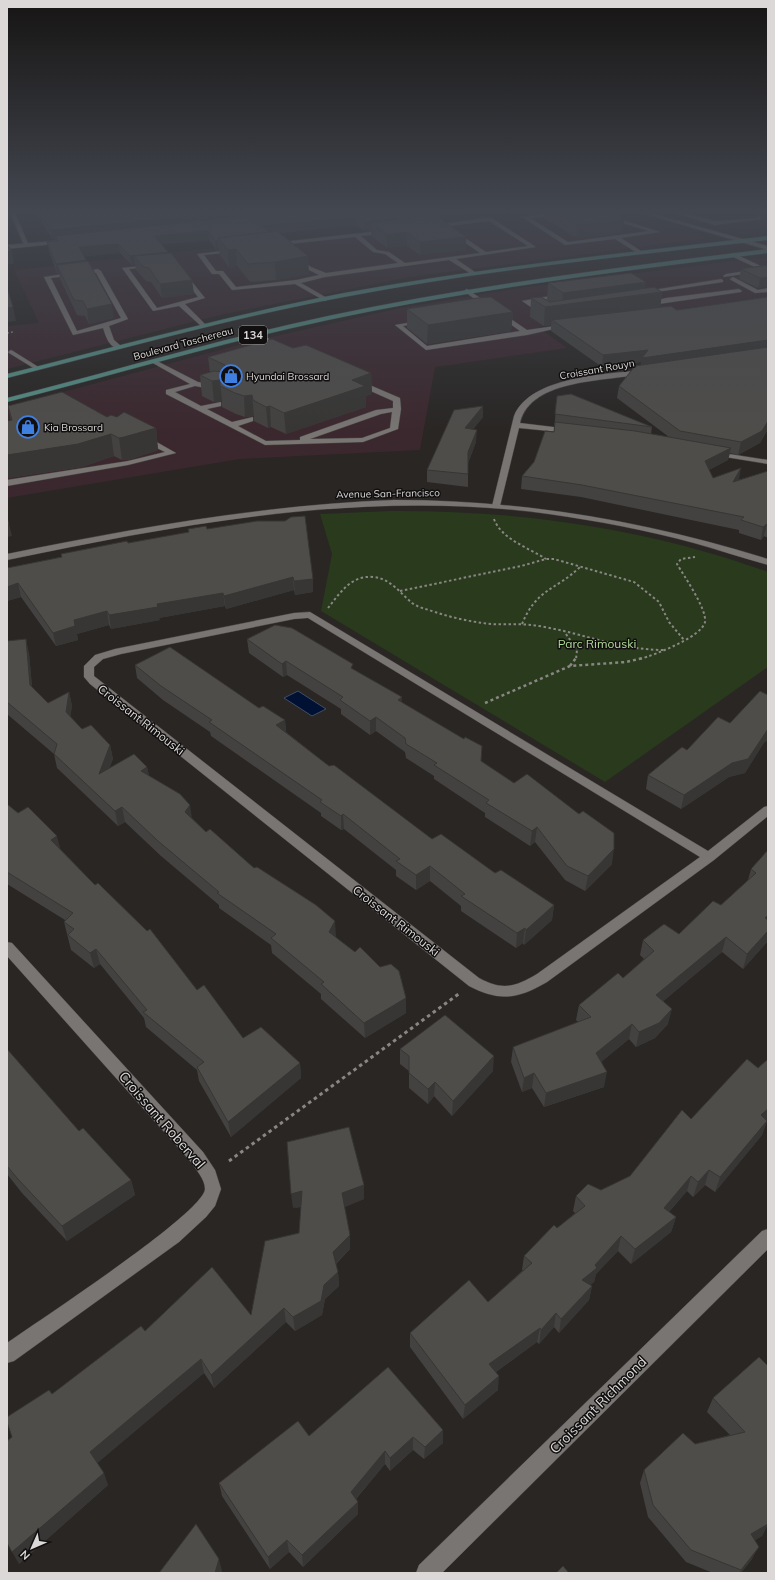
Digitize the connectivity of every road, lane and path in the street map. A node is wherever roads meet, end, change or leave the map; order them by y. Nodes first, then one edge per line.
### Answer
1 (50, 284) edge
2 (105, 284) edge
3 (136, 284) edge
4 (191, 284) edge
5 (230, 284) edge
6 (281, 284) edge
7 (299, 284) edge
8 (409, 284) edge
9 (518, 284) edge
10 (705, 284) edge
11 (741, 284) edge
12 (768, 290) edge
13 (467, 291) junction
14 (739, 291) dead end
15 (569, 296) edge
16 (325, 298) junction
17 (666, 300) junction
18 (181, 304) junction
19 (637, 305) edge
20 (553, 316) edge
21 (428, 321) edge
22 (203, 325) junction
23 (106, 327) junction
24 (563, 327) edge
25 (13, 332) dead end
26 (7, 333) edge
27 (527, 333) junction
28 (255, 334) junction
29 (120, 347) junction
30 (288, 350) edge
31 (11, 352) dead end
32 (153, 361) junction
33 (37, 368) junction
34 (653, 370) edge
35 (7, 376) edge
36 (350, 378) edge
37 (196, 384) junction
38 (224, 389) edge
39 (44, 391) junction
40 (215, 392) edge
41 (207, 394) edge
42 (52, 398) edge
43 (7, 400) edge
44 (218, 404) edge
45 (200, 409) junction
46 (397, 409) junction
47 (250, 419) dead end
48 (232, 425) junction
49 (516, 425) junction
50 (575, 432) edge
51 (134, 433) edge
52 (296, 442) junction
53 (703, 451) edge
54 (768, 462) edge
55 (7, 483) edge
56 (495, 509) junction
57 (699, 556) dead end
58 (7, 558) edge
59 (546, 559) junction
60 (768, 562) edge
61 (580, 567) junction
62 (399, 591) junction
63 (326, 609) dead end
64 (522, 624) junction
65 (565, 633) junction
66 (684, 640) junction
67 (664, 650) junction
68 (570, 666) junction
69 (483, 703) dead end
70 (768, 810) edge
71 (709, 857) junction
72 (7, 947) edge
73 (464, 990) dead end
74 (229, 1161) dead end
75 (768, 1237) edge
76 (7, 1354) edge
77 (427, 1573) edge

1 - 23 street
2 - 23 street
3 - 18 street
4 - 18 street
5 - 6 street
7 - 16 street
8 - 16 main road, Boulevard Taschereau / 134
9 - 13 main road, Boulevard Taschereau / 134
10 - 17 street
11 - 12 street
13 - 27 street
13 - 28 main road, Boulevard Taschereau / 134
14 - 17 street
15 - 20 street
16 - 22 main road, Boulevard Taschereau / 134
17 - 19 street
18 - 22 street
21 - 27 street
22 - 29 main road, Boulevard Taschereau / 134
23 - 29 street
24 - 27 street
25 - 26 path
28 - 30 street
28 - 32 main road, Boulevard Taschereau / 134
29 - 33 main road, Boulevard Taschereau / 134
31 - 33 street
32 - 37 street
32 - 39 main road, Boulevard Taschereau / 134
33 - 35 main road, Boulevard Taschereau / 134
34 - 49 street, Croissant Rouyn
36 - 46 street
37 - 38 street
37 - 40 street
37 - 41 street
37 - 45 street
39 - 42 street
39 - 43 main road, Boulevard Taschereau / 134
44 - 45 street
45 - 48 street
46 - 52 street
46 - 52 street
47 - 48 street
48 - 52 street
49 - 50 street
49 - 56 street, Croissant Rouyn
51 - 55 street
53 - 54 street
56 - 58 street, Avenue San-Francisco
56 - 59 path
56 - 60 street, Avenue San-Francisco
57 - 66 path
59 - 61 path
59 - 62 path
61 - 64 path
61 - 66 path
62 - 63 path
62 - 64 path
64 - 65 path
65 - 67 path
65 - 68 path
66 - 67 path
67 - 68 path
68 - 69 path
70 - 71 street, Croissant Rimouski
71 - 71 street, Croissant Rimouski
72 - 76 street, Croissant Roberval
73 - 74 path
75 - 77 street, Croissant Richmond

